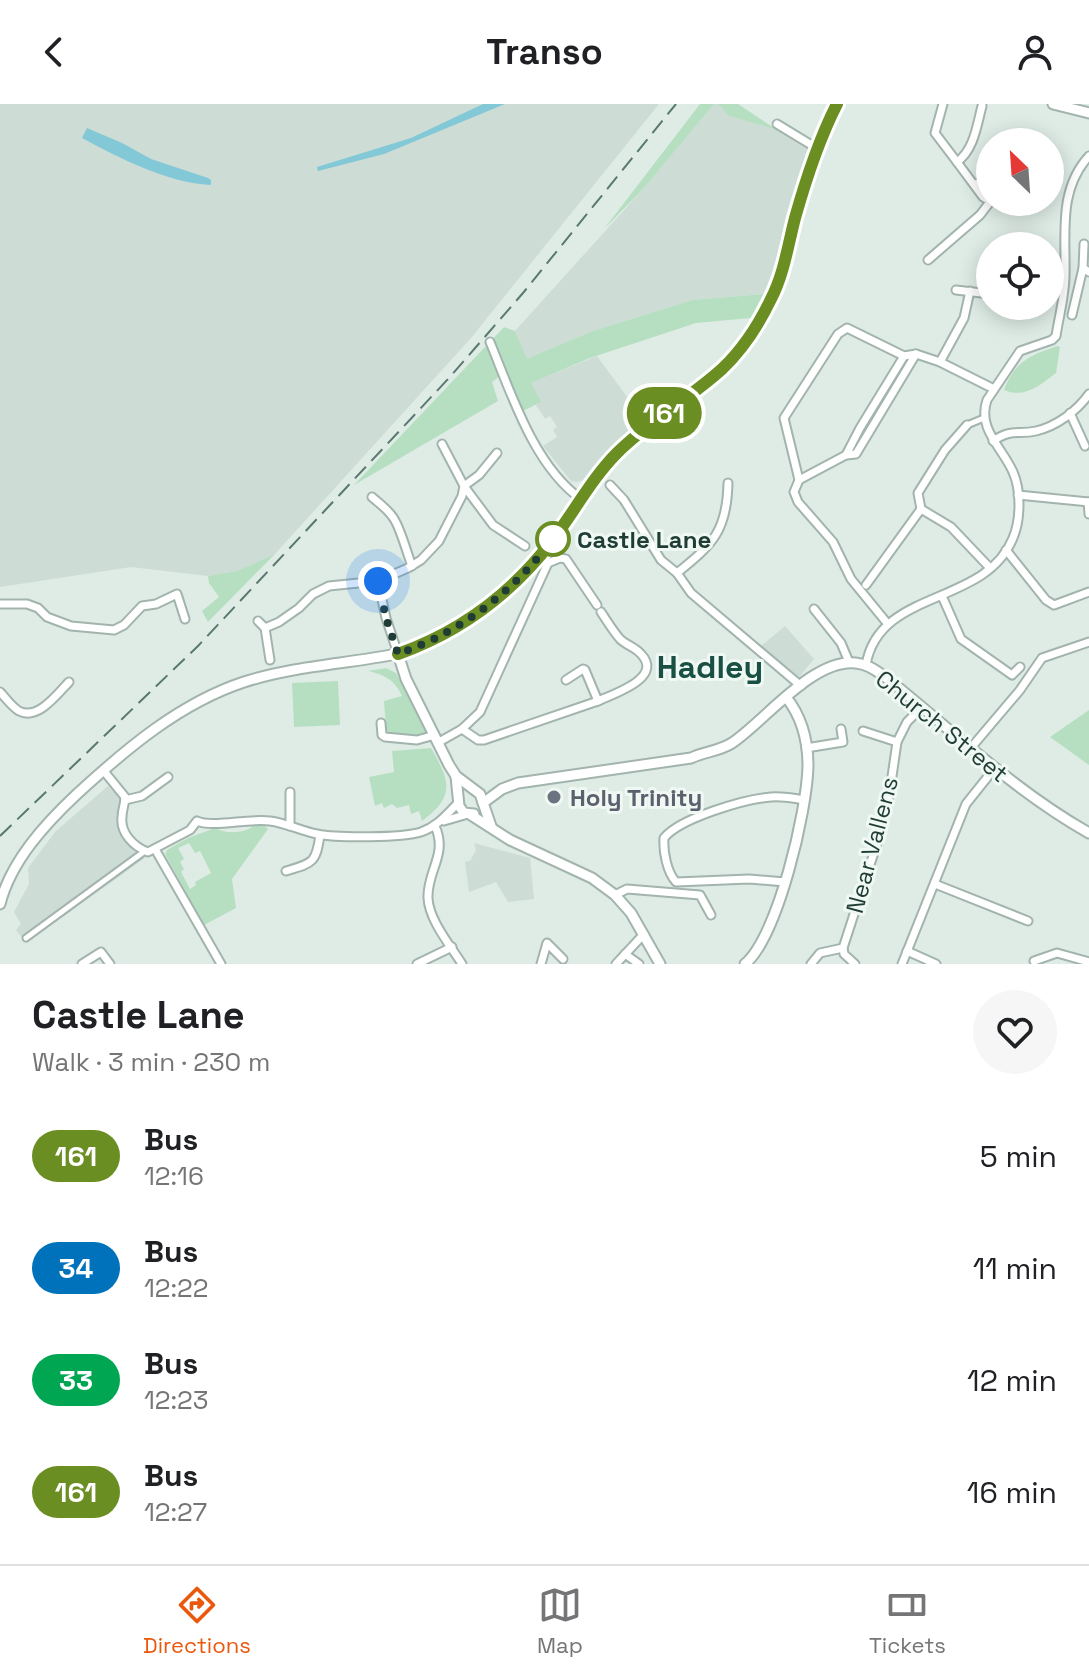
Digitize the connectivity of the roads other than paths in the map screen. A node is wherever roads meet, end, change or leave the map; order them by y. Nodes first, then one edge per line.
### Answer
1 (837, 104) edge
2 (943, 104) edge
3 (1053, 104) edge
4 (982, 106) dead end
5 (1089, 113) edge
6 (777, 124) dead end
7 (818, 149) junction
8 (1089, 156) edge
9 (957, 162) junction
10 (974, 184) joint
11 (976, 187) edge
12 (979, 216) edge
13 (1084, 244) dead end
14 (928, 260) dead end
15 (1086, 270) edge
16 (956, 290) dead end
17 (970, 291) junction
18 (976, 292) edge
19 (1072, 315) dead end
20 (490, 342) dead end
21 (916, 354) junction
22 (904, 356) junction
23 (940, 362) junction
24 (994, 389) junction
25 (1089, 394) edge
26 (1070, 413) junction
27 (984, 418) junction
28 (967, 425) joint
29 (993, 441) junction
30 (442, 444) dead end
31 (1085, 446) dead end
32 (497, 453) dead end
33 (447, 455) junction
34 (846, 455) junction
35 (437, 461) dead end
36 (799, 480) junction
37 (728, 483) dead end
38 (610, 485) dead end
39 (464, 486) junction
40 (1018, 495) junction
41 (372, 497) dead end
42 (581, 499) junction
43 (1088, 502) edge
44 (924, 510) junction
45 (1089, 514) edge
46 (525, 546) dead end
47 (1006, 550) junction
48 (412, 566) junction
49 (990, 568) junction
50 (677, 573) junction
51 (378, 581) junction
52 (863, 587) junction
53 (1089, 592) edge
54 (942, 596) junction
55 (0, 604) edge
56 (814, 609) dead end
57 (185, 619) dead end
58 (258, 621) dead end
59 (887, 623) junction
60 (265, 628) junction
61 (1089, 642) edge
62 (398, 654) junction
63 (270, 660) dead end
64 (849, 662) junction
65 (866, 665) junction
66 (1020, 667) dead end
67 (1012, 675) junction
68 (566, 680) dead end
69 (69, 682) dead end
70 (1005, 685) dead end
71 (801, 686) junction
72 (0, 692) edge
73 (786, 697) junction
74 (598, 701) junction
75 (922, 707) junction
76 (381, 723) dead end
77 (462, 729) junction
78 (841, 729) dead end
79 (863, 731) dead end
80 (382, 735) junction
81 (437, 738) junction
82 (374, 742) dead end
83 (897, 742) junction
84 (806, 748) junction
85 (970, 749) junction
86 (994, 769) junction
87 (103, 770) junction
88 (456, 776) junction
89 (168, 777) dead end
90 (471, 790) junction
91 (290, 792) dead end
92 (125, 800) junction
93 (459, 800) junction
94 (804, 800) junction
95 (483, 804) junction
96 (469, 814) junction
97 (438, 823) junction
98 (290, 826) junction
99 (492, 828) junction
100 (1089, 833) edge
101 (320, 835) junction
102 (155, 849) junction
103 (145, 851) junction
104 (286, 871) dead end
105 (785, 882) junction
106 (935, 884) junction
107 (2, 892) edge
108 (615, 895) junction
109 (0, 904) edge
110 (711, 915) dead end
111 (1028, 921) dead end
112 (644, 934) junction
113 (26, 938) dead end
114 (1044, 943) dead end
115 (452, 947) junction
116 (843, 948) junction
117 (907, 951) junction
118 (625, 954) junction
119 (1048, 955) junction
120 (563, 959) dead end
121 (1034, 961) dead end
122 (1089, 962) edge
123 (82, 964) edge
124 (110, 964) edge
125 (221, 964) edge
126 (417, 964) edge
127 (462, 964) edge
128 (541, 964) edge
129 (616, 964) edge
130 (639, 964) edge
131 (660, 964) edge
132 (745, 964) edge
133 (811, 964) edge
134 (855, 964) edge
135 (902, 964) edge
136 (936, 964) edge

1 - 7 street
2 - 9 street
3 - 5 street
4 - 9 street
6 - 7 street
7 - 42 street
8 - 24 street
9 - 10 street
10 - 11 street
12 - 14 street
13 - 15 street
15 - 19 street
16 - 17 street
17 - 18 street
17 - 23 street
20 - 42 street
21 - 22 street
21 - 23 street
21 - 34 street
22 - 34 street
22 - 36 street
23 - 24 street
24 - 27 street
25 - 26 street
26 - 29 street
26 - 31 street
27 - 28 street
27 - 29 street
28 - 44 street
29 - 40 street
30 - 33 street
32 - 39 street
33 - 35 street
33 - 39 street
34 - 36 street
36 - 52 street
37 - 50 street
38 - 50 street
39 - 46 street
39 - 48 street
40 - 43 street
40 - 47 street
41 - 48 street
42 - 62 street
43 - 45 street
44 - 49 street
44 - 52 street
47 - 49 street
47 - 53 street
48 - 51 street
49 - 54 street
50 - 71 street
51 - 60 street
51 - 62 street
52 - 59 street
54 - 59 street
54 - 67 street
55 - 57 street
56 - 64 street
58 - 60 street
59 - 65 street
60 - 63 street
61 - 85 street
62 - 81 street
62 - 87 street
64 - 65 street, Church Street
64 - 71 street, Church Street
65 - 75 street, Church Street
66 - 67 street
67 - 70 street
68 - 74 street
69 - 72 street
71 - 73 street, Church Street
73 - 84 street
73 - 95 street, Church Street
74 - 77 street
74 - 77 street
75 - 83 street, Near Vallens
75 - 85 street, Church Street
76 - 80 street
77 - 81 street
78 - 84 street
79 - 83 street, Near Vallens
80 - 81 street
80 - 82 street
81 - 88 street
83 - 116 street, Near Vallens
84 - 94 street
85 - 86 street, Church Street
86 - 100 street, Church Street
86 - 106 street
87 - 92 street
87 - 107 street
88 - 90 street
88 - 93 street
89 - 92 street
90 - 93 street
90 - 95 street
91 - 98 street
92 - 103 street
93 - 96 street
93 - 97 street
94 - 105 street
94 - 105 street
95 - 96 street
95 - 99 street
96 - 97 street
96 - 99 street
97 - 101 street
97 - 115 street
98 - 101 street
98 - 102 street
99 - 108 street
101 - 104 street
102 - 103 street
102 - 125 street
103 - 113 street
105 - 132 street
106 - 111 street
106 - 117 street
107 - 109 street
108 - 110 street
108 - 112 street
112 - 118 street
112 - 131 street
114 - 119 street
115 - 126 street
115 - 127 street
116 - 133 street
116 - 134 street
117 - 135 street
117 - 136 street
118 - 129 street
118 - 130 street
119 - 121 street
119 - 122 street
120 - 128 street
123 - 124 street

